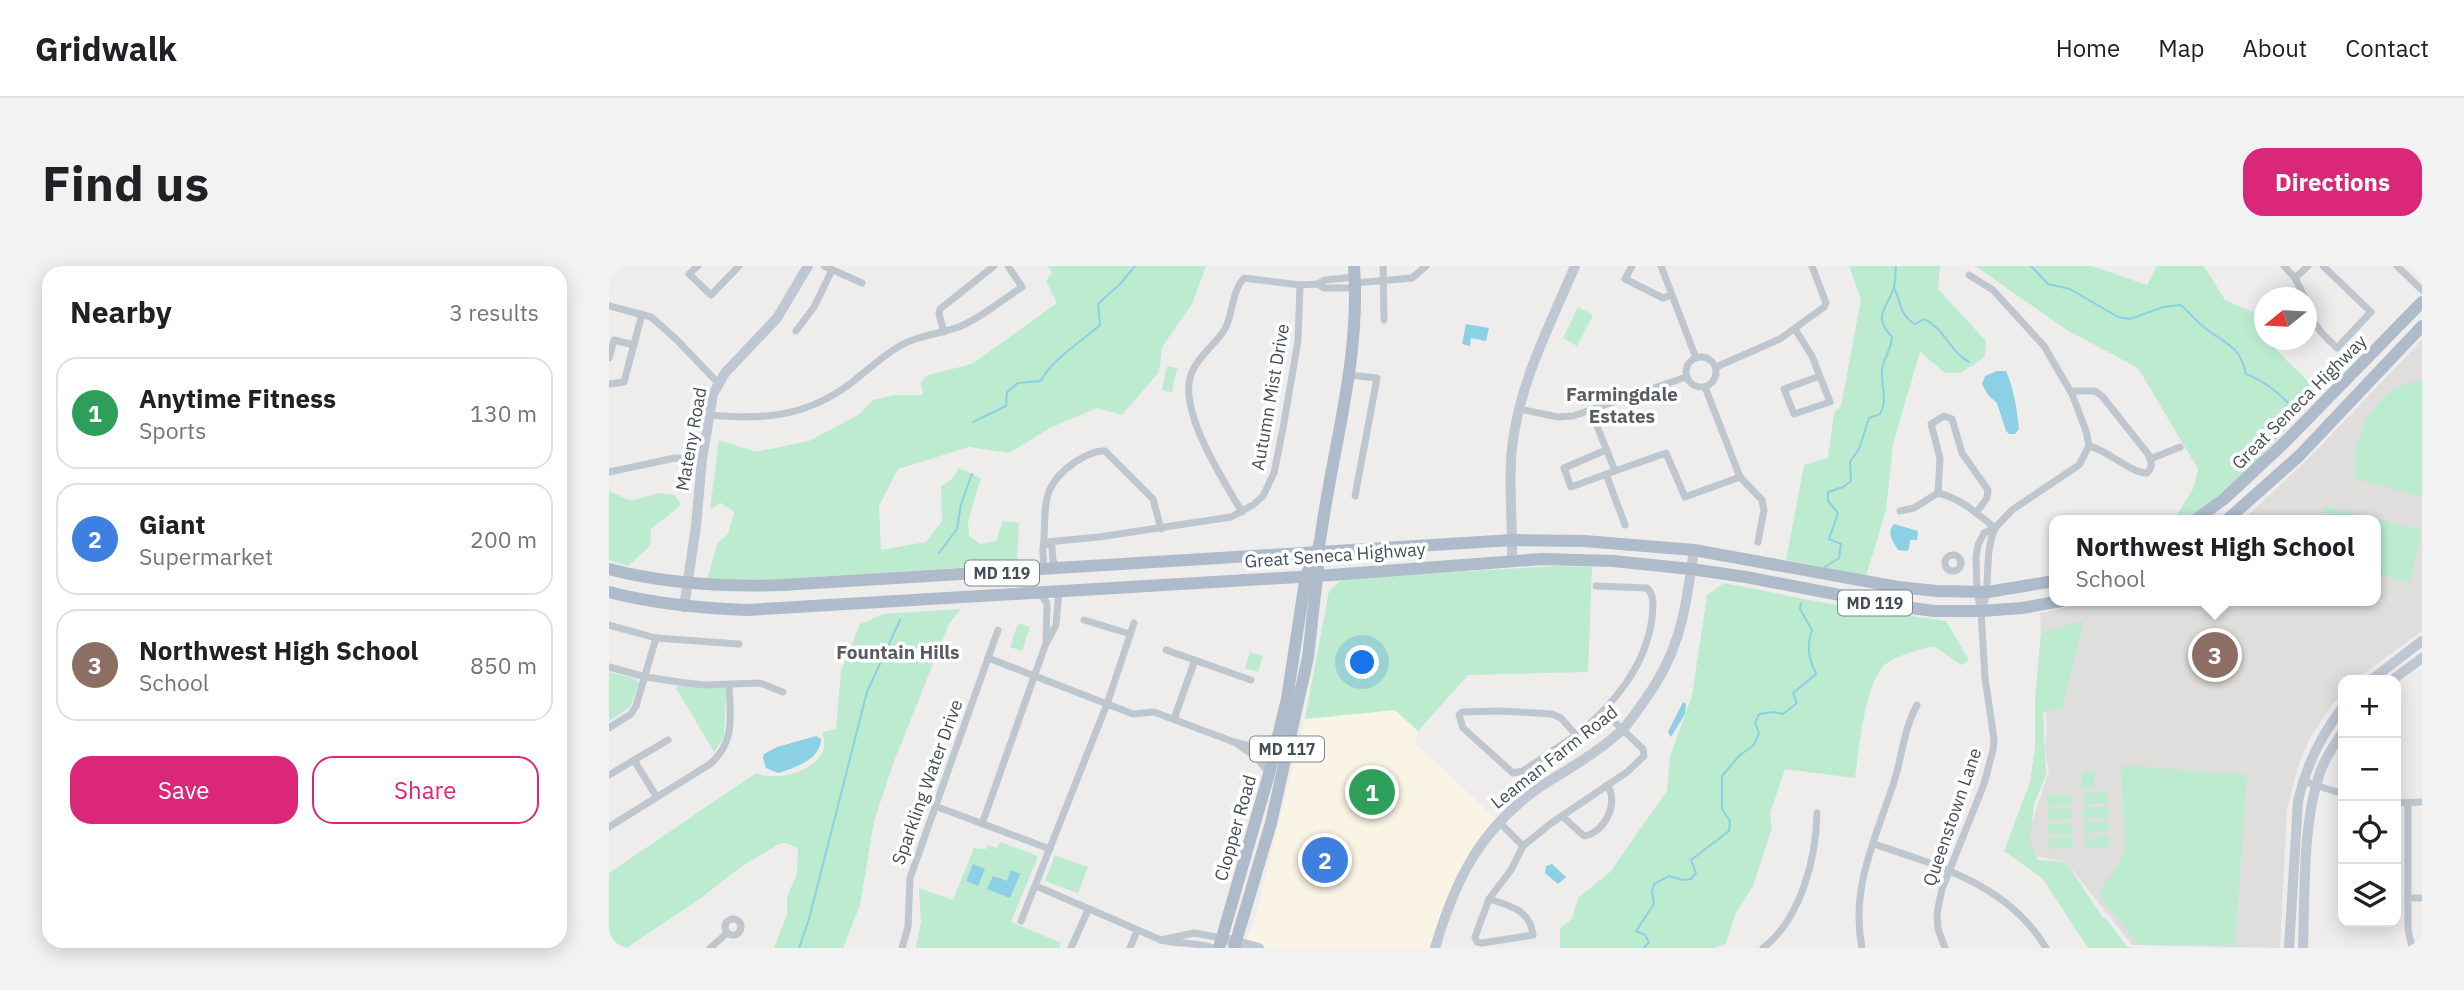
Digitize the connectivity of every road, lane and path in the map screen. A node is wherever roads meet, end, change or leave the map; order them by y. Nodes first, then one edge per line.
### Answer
1 (698, 266) edge
2 (739, 266) edge
3 (808, 266) edge
4 (994, 266) edge
5 (1008, 266) edge
6 (1383, 266) edge
7 (1426, 266) edge
8 (1574, 266) edge
9 (1632, 266) edge
10 (1661, 266) edge
11 (1812, 266) edge
12 (2284, 266) edge
13 (2308, 266) edge
14 (2323, 266) edge
15 (2397, 266) edge
16 (828, 268) edge
17 (1969, 275) dead end
18 (2295, 278) junction
19 (1355, 279) edge
20 (1384, 281) junction
21 (862, 283) dead end
22 (1300, 285) junction
23 (2300, 287) edge
24 (2422, 290) edge
25 (1671, 295) junction
26 (2422, 302) edge
27 (609, 306) edge
28 (642, 314) junction
29 (1384, 320) dead end
30 (2317, 326) edge
31 (2422, 326) edge
32 (1795, 330) junction
33 (796, 331) dead end
34 (944, 332) junction
35 (634, 345) junction
36 (609, 358) edge
37 (1696, 358) junction
38 (1716, 366) junction
39 (1349, 375) junction
40 (1820, 376) junction
41 (1686, 377) junction
42 (718, 383) junction
43 (609, 384) edge
44 (1705, 387) junction
45 (2071, 391) junction
46 (1519, 409) junction
47 (1591, 411) junction
48 (709, 415) junction
49 (2089, 446) junction
50 (2180, 447) dead end
51 (1606, 450) junction
52 (2150, 458) junction
53 (702, 459) junction
54 (1615, 471) junction
55 (609, 472) edge
56 (1606, 474) junction
57 (1740, 477) junction
58 (1938, 493) junction
59 (1355, 496) dead end
60 (1900, 511) dead end
61 (1242, 512) junction
62 (1976, 513) junction
63 (2202, 515) edge
64 (2233, 515) edge
65 (1625, 525) dead end
66 (1995, 528) junction
67 (1161, 529) junction
68 (1513, 540) junction
69 (1046, 542) junction
70 (1758, 542) dead end
71 (1694, 550) junction
72 (1317, 553) junction
73 (1512, 560) junction
74 (1961, 564) dead end
75 (1976, 566) junction
76 (1987, 567) junction
77 (609, 569) edge
78 (1058, 569) junction
79 (1691, 569) junction
80 (1037, 571) junction
81 (1313, 575) junction
82 (2049, 582) edge
83 (688, 584) junction
84 (1596, 586) dead end
85 (1059, 590) junction
86 (609, 592) edge
87 (1038, 592) junction
88 (1983, 592) junction
89 (2049, 603) edge
90 (684, 607) junction
91 (1981, 611) junction
92 (1084, 620) dead end
93 (1134, 623) dead end
94 (609, 625) edge
95 (998, 630) dead end
96 (1130, 634) junction
97 (656, 638) junction
98 (2422, 641) edge
99 (739, 644) dead end
100 (1045, 646) junction
101 (1166, 650) dead end
102 (988, 658) junction
103 (2422, 658) edge
104 (1195, 660) junction
105 (609, 667) edge
106 (2378, 675) edge
107 (2399, 675) edge
108 (1035, 676) junction
109 (646, 677) junction
110 (1251, 680) dead end
111 (729, 684) junction
112 (783, 692) dead end
113 (1107, 704) junction
114 (1917, 705) dead end
115 (1603, 711) junction
116 (2338, 714) edge
117 (1174, 719) junction
118 (609, 728) edge
119 (1623, 729) junction
120 (1576, 735) junction
121 (1277, 736) junction
122 (2339, 738) edge
123 (668, 740) dead end
124 (1234, 742) junction
125 (634, 760) junction
126 (1269, 774) junction
127 (609, 775) edge
128 (2303, 781) junction
129 (1607, 785) junction
130 (2316, 786) junction
131 (2338, 793) edge
132 (656, 796) junction
133 (2422, 802) edge
134 (2401, 803) edge
135 (2408, 804) junction
136 (935, 806) junction
137 (1818, 813) dead end
138 (1562, 816) junction
139 (1499, 822) junction
140 (982, 824) junction
141 (609, 827) edge
142 (1874, 844) junction
143 (1523, 846) junction
144 (1051, 849) junction
145 (1949, 870) junction
146 (1036, 886) junction
147 (2408, 898) junction
148 (2422, 898) edge
149 (1489, 899) junction
150 (1088, 910) junction
151 (1021, 921) dead end
152 (1137, 931) junction
153 (727, 933) dead end
154 (1182, 934) junction
155 (1161, 940) junction
156 (1218, 945) edge
157 (1235, 945) edge
158 (1185, 946) edge
159 (710, 948) edge
160 (902, 948) edge
161 (1071, 948) edge
162 (1130, 948) edge
163 (1259, 948) edge
164 (1435, 948) edge
165 (1763, 948) edge
166 (1862, 948) edge
167 (1945, 948) edge
168 (2046, 948) edge
169 (2289, 948) edge
170 (2303, 948) edge
171 (2412, 948) edge

1 - 2 street
3 - 42 street, Mateny Road
4 - 34 street
5 - 34 street
6 - 20 street
7 - 20 street
8 - 46 street
9 - 25 street
10 - 25 street
11 - 32 street
12 - 18 street
13 - 18 street
14 - 30 street
15 - 24 street
16 - 21 street
16 - 33 street
17 - 45 street
18 - 23 street
19 - 20 street
19 - 22 street
19 - 39 main road, Clopper Road / MD 117
20 - 29 street
22 - 61 street, Autumn Mist Drive
22 - 61 street
25 - 37 street
26 - 63 main road, Great Seneca Highway
27 - 28 street
28 - 35 street
28 - 42 street
31 - 64 main road, Great Seneca Highway
32 - 38 street
32 - 40 street
34 - 48 street
35 - 36 street
35 - 43 street
37 - 38 street
37 - 41 street
38 - 44 street
39 - 59 street
39 - 72 main road, Clopper Road / MD 117
40 - 40 street
41 - 44 street
41 - 47 street
42 - 48 street, Mateny Road
44 - 57 street
45 - 49 street
45 - 52 street
46 - 47 street
46 - 68 street
47 - 51 street
48 - 53 street, Mateny Road
49 - 52 street
49 - 66 street
50 - 52 street
51 - 54 street
51 - 56 street
53 - 55 street
53 - 83 street, Mateny Road
54 - 56 street
54 - 57 street
56 - 65 street
57 - 70 street
58 - 60 street
58 - 62 street
58 - 62 street
61 - 67 street, Autumn Mist Drive
62 - 66 street
66 - 75 street
66 - 76 street
67 - 69 street, Autumn Mist Drive
67 - 69 street
68 - 71 main road, Great Seneca Highway / MD 119
68 - 72 main road, Great Seneca Highway / MD 119
68 - 73 street
69 - 78 street
69 - 80 street
71 - 79 street, Leaman Farm Road
71 - 88 main road, Great Seneca Highway / MD 119
72 - 78 main road, Great Seneca Highway / MD 119
72 - 81 main road, Clopper Road / MD 117
73 - 79 main road, Great Seneca Highway / MD 119
73 - 81 main road, Great Seneca Highway / MD 119
74 - 75 street
75 - 76 street
75 - 88 street
76 - 88 street
77 - 83 main road, Great Seneca Highway / MD 119
78 - 80 main road, Great Seneca Highway / MD 119
79 - 91 main road, Great Seneca Highway / MD 119
79 - 119 street, Leaman Farm Road
80 - 83 main road, Great Seneca Highway / MD 119
81 - 85 main road, Great Seneca Highway / MD 119
81 - 121 main road, Clopper Road / MD 117
81 - 157 main road, Clopper Road / MD 117
82 - 88 main road, Great Seneca Highway / MD 119
83 - 90 street, Mateny Road
84 - 115 street
85 - 87 main road, Great Seneca Highway / MD 119
85 - 100 street
86 - 90 main road, Great Seneca Highway / MD 119
87 - 90 main road, Great Seneca Highway / MD 119
87 - 100 street
88 - 91 street
89 - 91 main road, Great Seneca Highway / MD 119
91 - 145 street, Queenstown Lane
92 - 96 street
93 - 96 street
94 - 97 street
95 - 102 street, Sparkling Water Drive
96 - 113 street
97 - 99 street
97 - 109 street
98 - 106 street
100 - 108 street
101 - 104 street
102 - 108 street
102 - 136 street, Sparkling Water Drive
103 - 107 street
104 - 110 street
104 - 117 street
105 - 109 street
108 - 113 street
108 - 140 street
109 - 111 street
109 - 118 street
111 - 112 street
111 - 132 street
113 - 117 street
113 - 144 street
114 - 142 street
115 - 119 street
115 - 120 street
116 - 128 street
117 - 124 street
119 - 129 street
119 - 139 street, Leaman Farm Road
120 - 120 street
121 - 124 street
121 - 126 main road, Clopper Road / MD 117
122 - 130 street
123 - 125 street
124 - 126 street
125 - 127 street
125 - 132 street
126 - 156 main road, Clopper Road / MD 117
128 - 130 street
128 - 169 street
129 - 138 street
129 - 138 street
130 - 131 street
130 - 170 street
132 - 141 street
133 - 135 street
134 - 135 street
135 - 147 street
136 - 140 street
136 - 160 street, Sparkling Water Drive
137 - 165 street
138 - 143 street
139 - 143 street
139 - 164 street, Leaman Farm Road
140 - 144 street
142 - 145 street
142 - 166 street
143 - 149 street
144 - 146 street
145 - 167 street, Queenstown Lane
145 - 168 street
146 - 150 street
146 - 151 street
147 - 148 street
147 - 171 street
149 - 149 street
150 - 152 street
150 - 161 street
152 - 155 street
152 - 162 street
153 - 159 street
154 - 155 street
154 - 156 street
154 - 158 street
155 - 158 street
156 - 157 street
156 - 158 street
157 - 163 street

